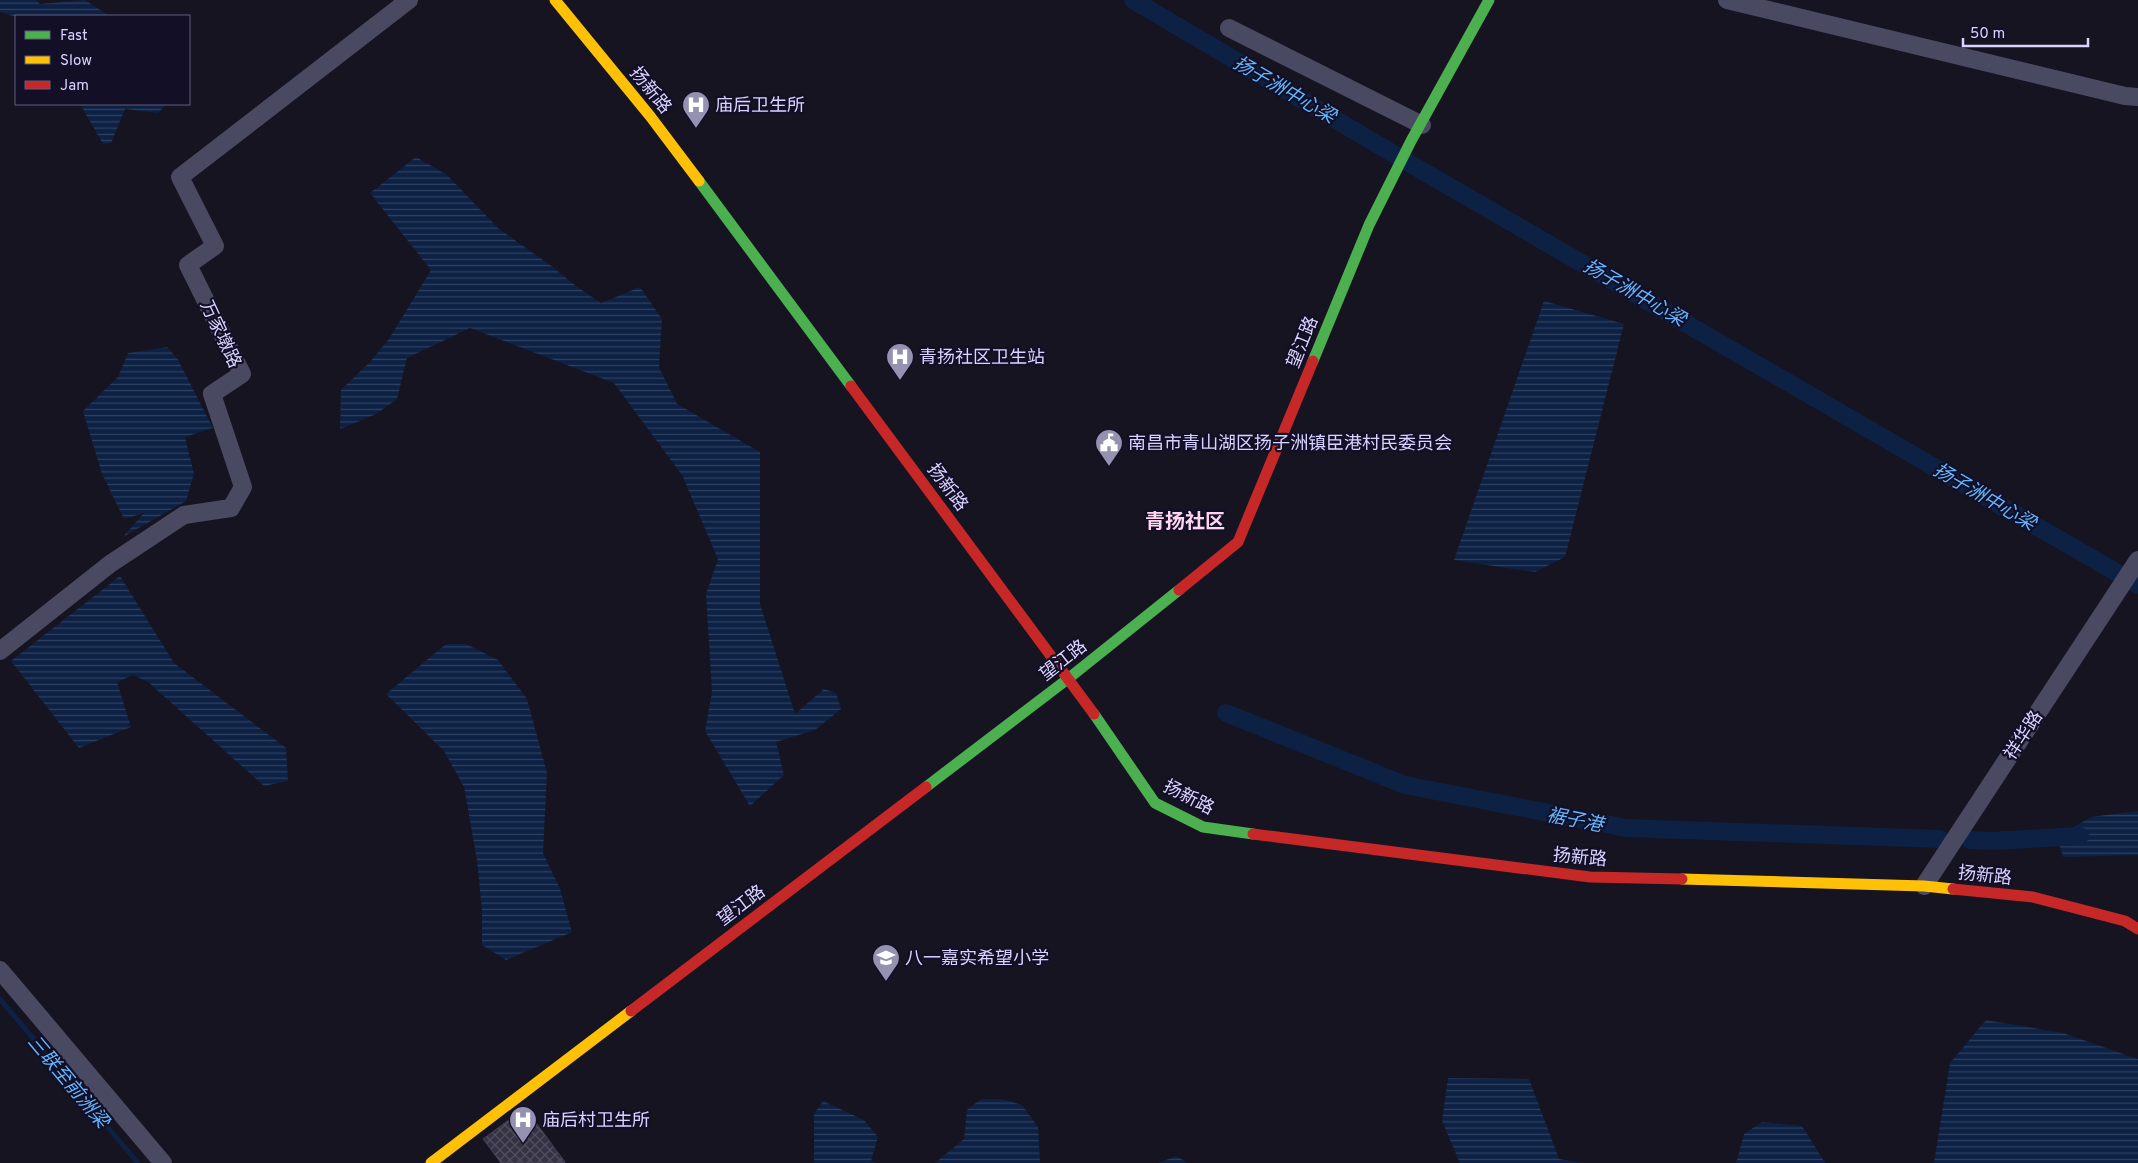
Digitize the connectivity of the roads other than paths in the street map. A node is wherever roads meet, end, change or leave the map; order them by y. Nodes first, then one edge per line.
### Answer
1 (408, 0) edge
2 (555, 0) edge
3 (1489, 0) edge
4 (1727, 0) edge
5 (1230, 28) dead end
6 (2138, 97) edge
7 (1422, 125) junction
8 (2130, 572) edge
9 (0, 651) edge
10 (1068, 678) junction
11 (1924, 886) junction
12 (2138, 929) edge
13 (0, 970) edge
14 (163, 1163) edge
15 (431, 1163) edge

1 - 9 street, 万家墩路
2 - 10 main road, 扬新路
3 - 7 main road, 望江路
4 - 6 street
5 - 7 street
7 - 10 main road, 望江路
8 - 11 street, 祥华路
10 - 11 main road, 扬新路
10 - 15 main road, 望江路
11 - 12 main road, 扬新路
13 - 14 street

